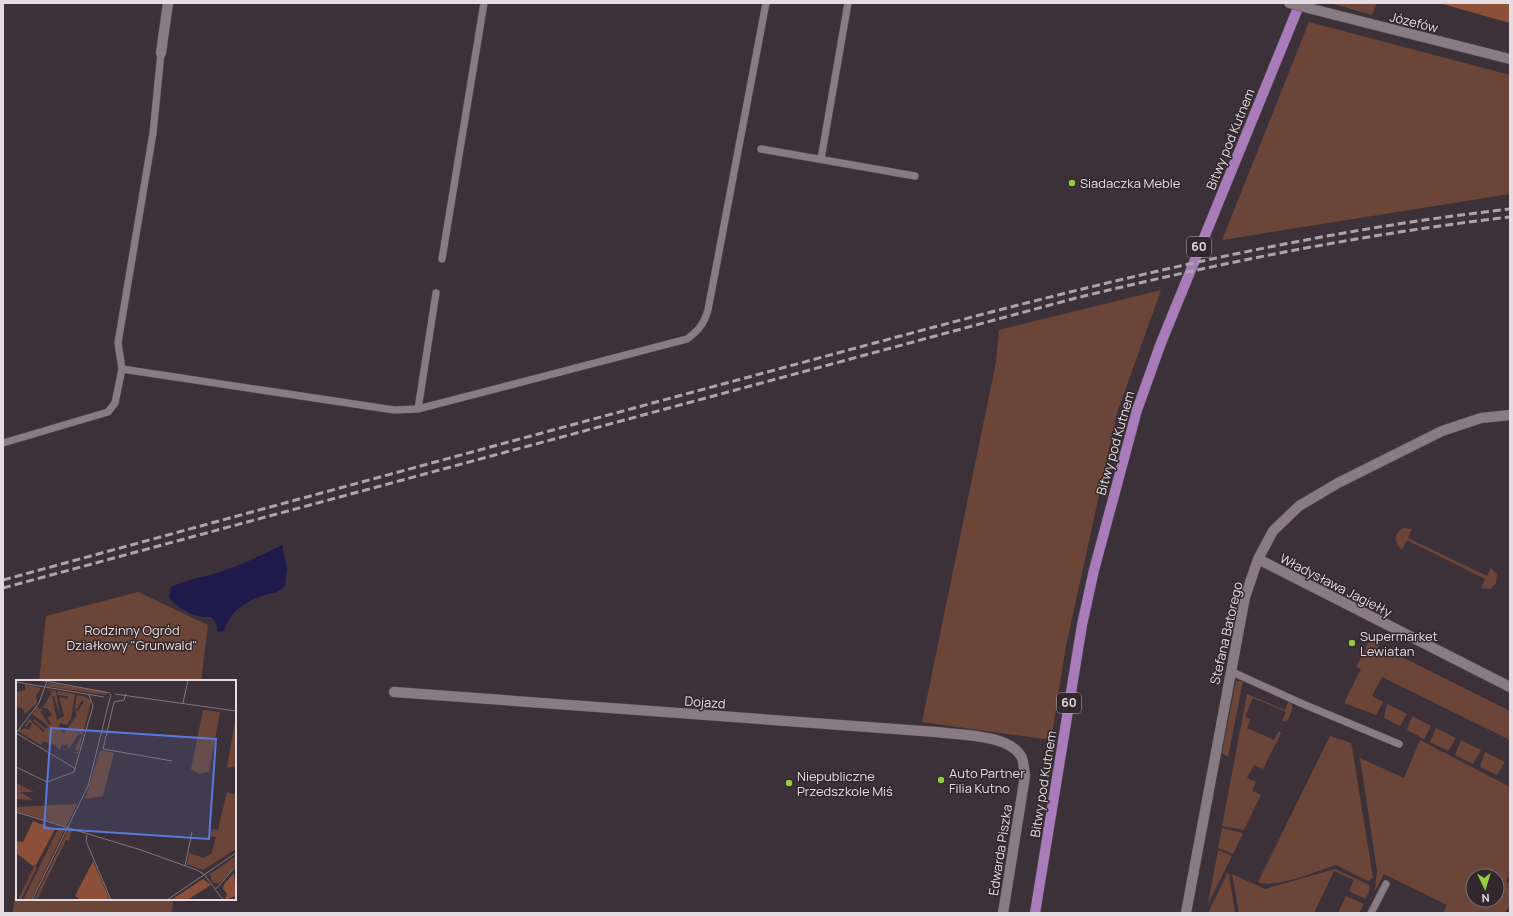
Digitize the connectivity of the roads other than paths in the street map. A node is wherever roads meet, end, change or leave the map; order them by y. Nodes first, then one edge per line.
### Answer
1 (168, 3) edge
2 (484, 3) edge
3 (766, 3) edge
4 (848, 3) edge
5 (1289, 3) edge
6 (1300, 3) edge
7 (161, 53) joint
8 (1510, 59) edge
9 (761, 149) dead end
10 (821, 159) junction
11 (916, 176) dead end
12 (442, 259) dead end
13 (436, 293) dead end
14 (122, 368) junction
15 (418, 409) junction
16 (1510, 415) edge
17 (3, 443) edge
18 (1258, 559) junction
19 (1230, 670) junction
20 (1510, 687) edge
21 (394, 692) dead end
22 (1399, 744) dead end
23 (1012, 747) joint
24 (1386, 884) dead end
25 (1003, 913) edge
26 (1035, 913) edge
27 (1186, 913) edge
28 (1371, 913) edge

1 - 7 street
2 - 12 lane
3 - 15 lane
4 - 10 lane
5 - 8 street, Józefów, bridge
6 - 26 main road, Bitwy pod Kutnem / 60
7 - 14 lane
9 - 10 lane
10 - 11 lane
13 - 15 lane
14 - 15 lane
14 - 17 lane
16 - 18 street, Stefana Batorego
18 - 19 street, Stefana Batorego
18 - 20 street, Władysława Jagiełły
19 - 22 lane
19 - 27 street, Stefana Batorego
21 - 23 street, Dojazd
23 - 25 street, Edwarda Piszka
24 - 28 lane

